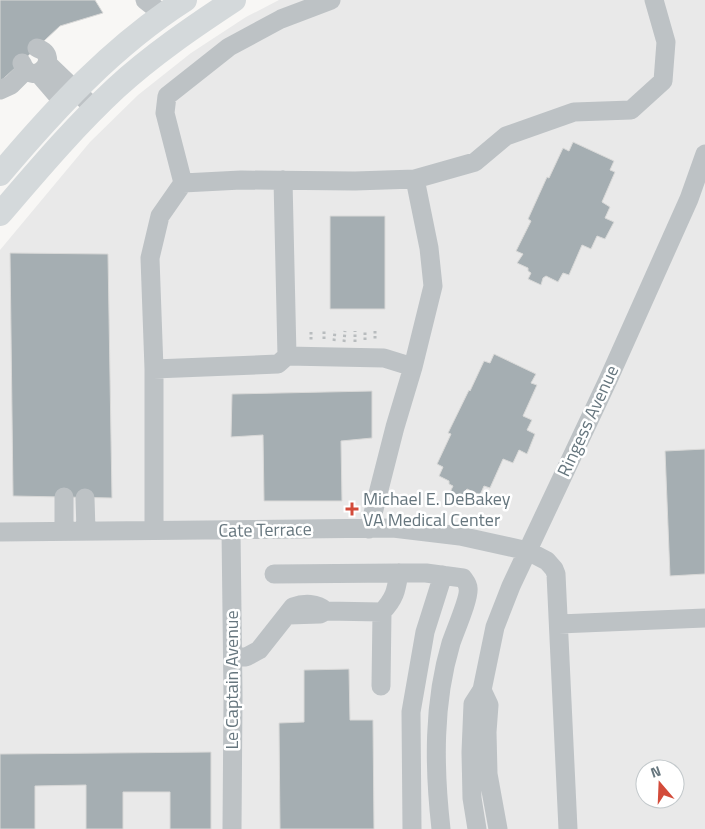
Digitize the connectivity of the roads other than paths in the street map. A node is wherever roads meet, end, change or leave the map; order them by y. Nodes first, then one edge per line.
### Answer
1 (145, 0) edge
2 (185, 0) edge
3 (234, 0) edge
4 (331, 0) edge
5 (654, 0) edge
6 (162, 7) edge
7 (180, 37) junction
8 (0, 90) edge
9 (69, 96) junction
10 (95, 109) junction
11 (705, 154) edge
12 (0, 174) edge
13 (415, 179) junction
14 (283, 180) junction
15 (182, 183) junction
16 (0, 214) edge
17 (287, 356) junction
18 (413, 367) junction
19 (154, 369) junction
20 (74, 497) dead end
21 (369, 528) junction
22 (154, 530) junction
23 (231, 530) junction
24 (75, 531) junction
25 (0, 532) edge
26 (528, 551) junction
27 (399, 573) junction
28 (274, 574) dead end
29 (443, 575) junction
30 (382, 612) junction
31 (705, 618) edge
32 (559, 624) junction
33 (233, 657) junction
34 (381, 686) dead end
35 (482, 690) junction
36 (232, 829) edge
37 (412, 829) edge
38 (440, 829) edge
39 (477, 829) edge
40 (498, 829) edge
41 (568, 829) edge

1 - 6 street
2 - 6 main road
3 - 7 main road
4 - 15 street
5 - 13 street
6 - 7 main road
6 - 9 main road
7 - 10 main road
8 - 9 street
9 - 10 street
9 - 12 main road
10 - 16 main road
11 - 26 street, Ringess Avenue
13 - 14 street
13 - 18 street
14 - 15 street
14 - 17 street
15 - 19 street
17 - 18 street
17 - 19 street
18 - 21 street
19 - 22 street
20 - 24 street
21 - 23 street, Cate Terrace
21 - 26 street, Cate Terrace
22 - 23 street, Cate Terrace
22 - 24 street, Cate Terrace
23 - 33 street, Le Captain Avenue
24 - 25 street, Cate Terrace
26 - 32 street, Cate Terrace
26 - 35 street, Ringess Avenue
27 - 28 street
27 - 29 street
27 - 30 street
29 - 37 street
29 - 38 street
30 - 33 street
30 - 34 street
31 - 32 street
32 - 41 street
33 - 36 street, Le Captain Avenue
35 - 39 street, Ringess Avenue
35 - 40 street, Ringess Avenue

